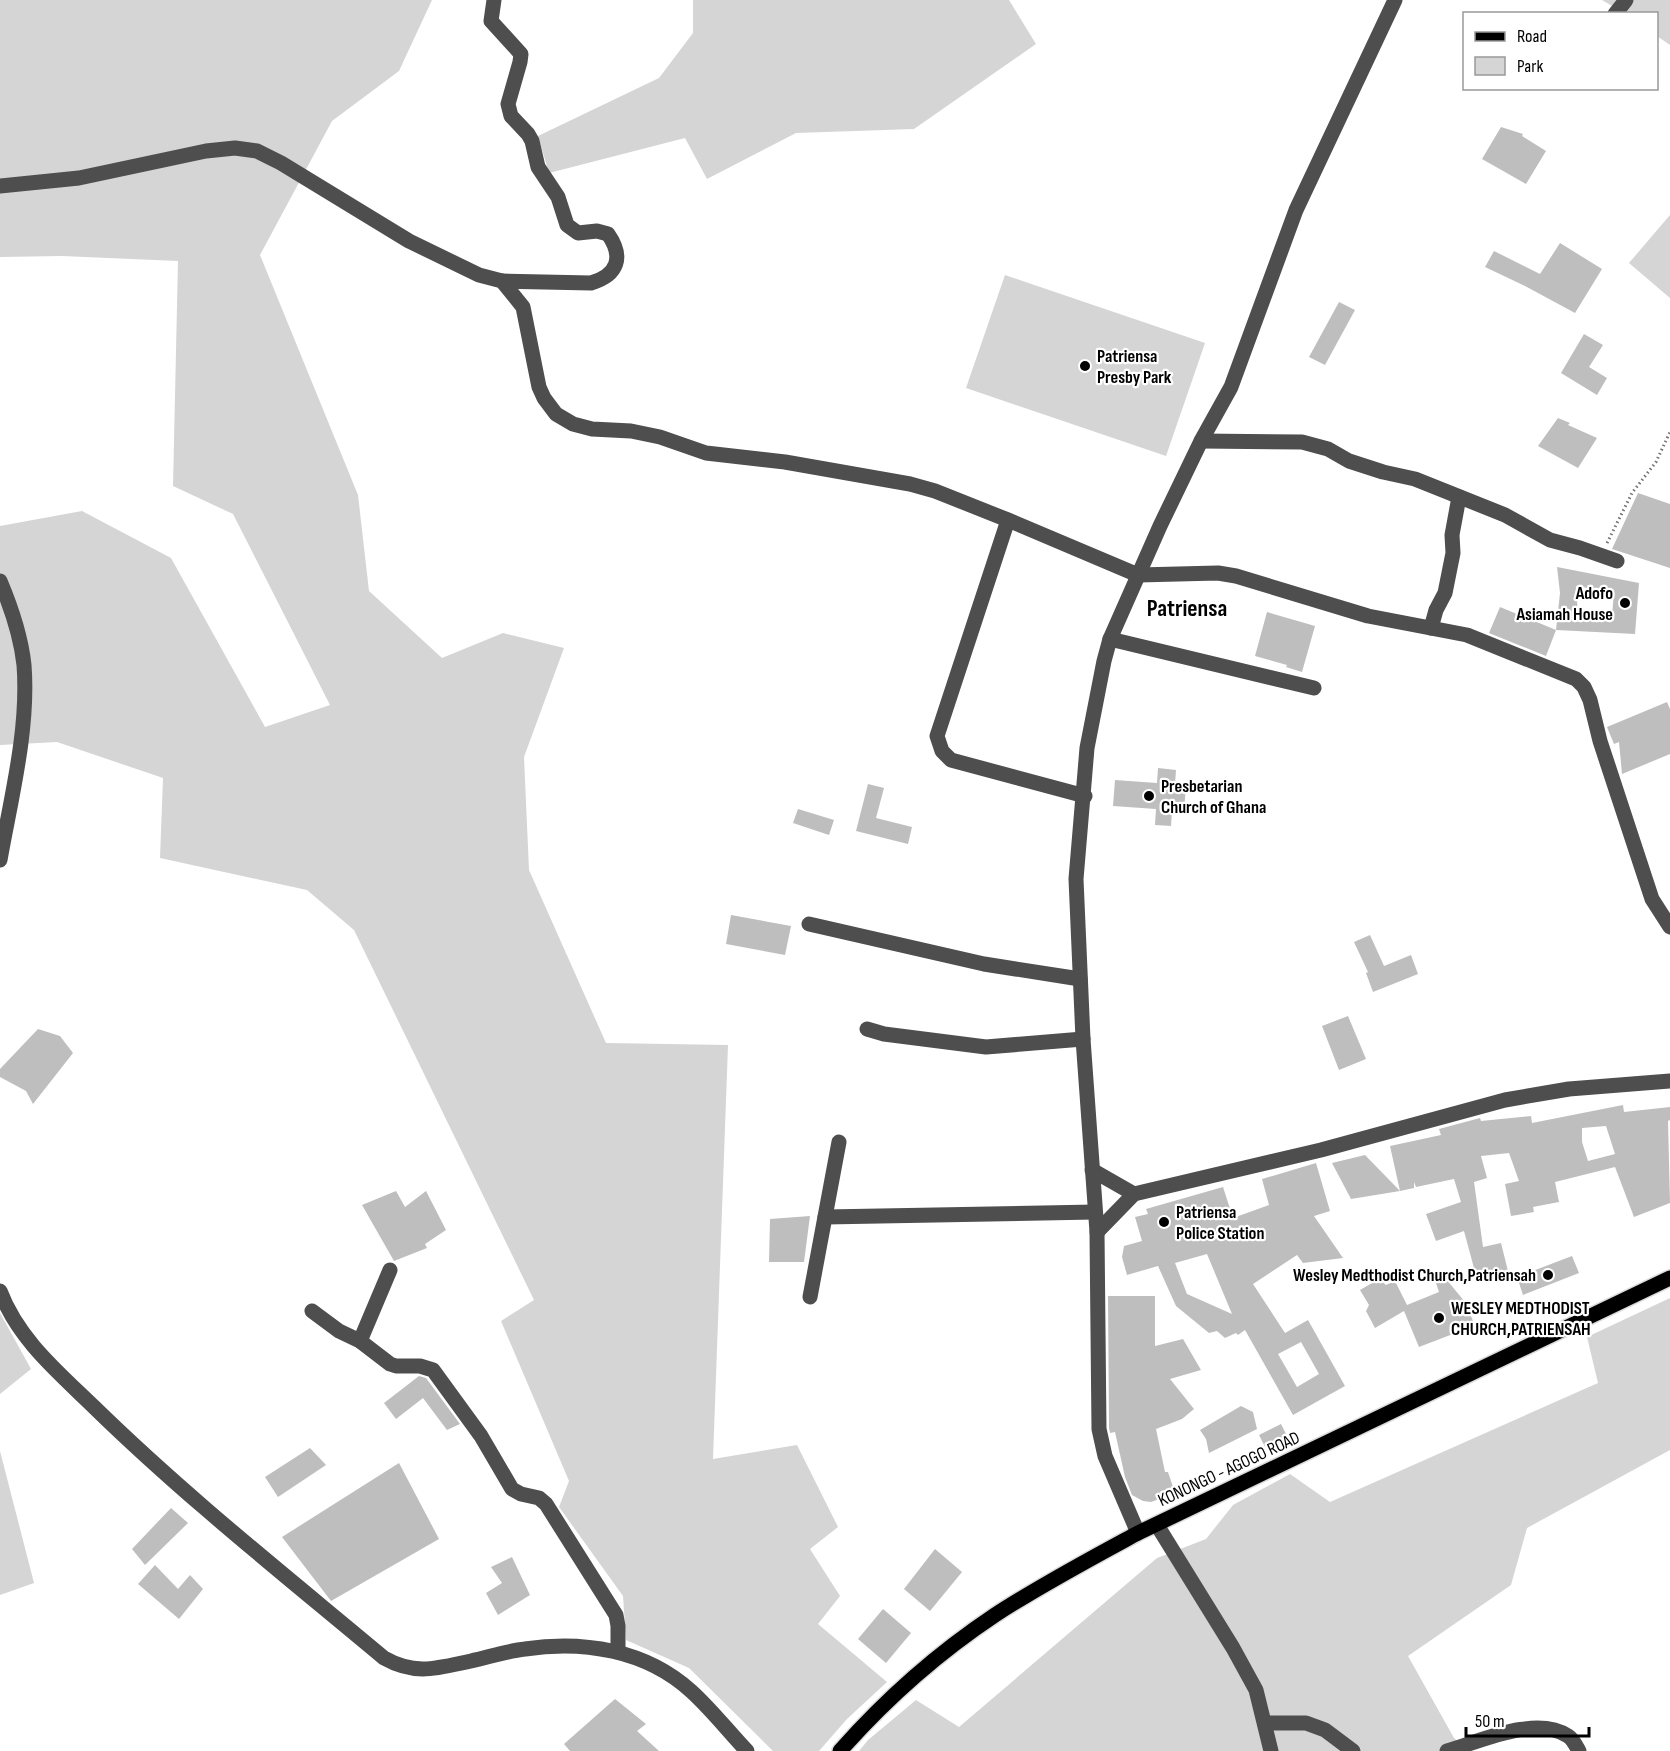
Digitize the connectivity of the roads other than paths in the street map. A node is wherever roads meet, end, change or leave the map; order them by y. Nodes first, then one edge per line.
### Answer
1 (494, 0) edge
2 (1395, 0) edge
3 (1626, 0) edge
4 (1617, 12) edge
5 (0, 186) edge
6 (502, 281) junction
7 (1201, 441) junction
8 (1459, 497) junction
9 (1008, 520) junction
10 (1617, 561) dead end
11 (1138, 575) junction
12 (0, 581) edge
13 (1431, 628) junction
14 (1110, 639) junction
15 (1314, 688) dead end
16 (1085, 796) junction
17 (0, 860) edge
18 (809, 924) dead end
19 (1670, 927) edge
20 (1080, 979) junction
21 (867, 1029) dead end
22 (1083, 1039) junction
23 (1670, 1081) edge
24 (839, 1142) dead end
25 (1092, 1170) junction
26 (1134, 1194) junction
27 (1095, 1212) junction
28 (825, 1217) junction
29 (1097, 1232) junction
30 (390, 1270) dead end
31 (1670, 1278) edge
32 (0, 1291) edge
33 (810, 1297) dead end
34 (312, 1311) dead end
35 (360, 1341) junction
36 (1157, 1525) junction
37 (1138, 1533) junction
38 (618, 1651) junction
39 (1265, 1723) junction
40 (747, 1751) edge
41 (840, 1751) edge
42 (1271, 1751) edge
43 (1353, 1751) edge
44 (1447, 1751) edge
45 (1579, 1751) edge

1 - 6 street
2 - 7 street
3 - 4 street
5 - 6 street
6 - 9 street
7 - 8 street
7 - 11 street
8 - 10 street
8 - 13 street
9 - 11 street
9 - 16 street
11 - 13 street
11 - 14 street
12 - 17 street
13 - 19 street
14 - 15 street
14 - 16 street
16 - 20 street
18 - 20 street
20 - 22 street
21 - 22 street
22 - 25 street
23 - 26 street
24 - 28 street
25 - 26 street
25 - 27 street
26 - 29 street
27 - 28 street
27 - 29 street
28 - 33 street
29 - 37 street
30 - 35 street
31 - 36 main road, KONONGO - AGOGO ROAD
32 - 38 street
34 - 35 street
35 - 38 street
36 - 37 main road, KONONGO - AGOGO ROAD
36 - 39 street
37 - 41 main road, KONONGO - AGOGO ROAD
38 - 40 street
39 - 42 street
39 - 43 street
44 - 45 street

